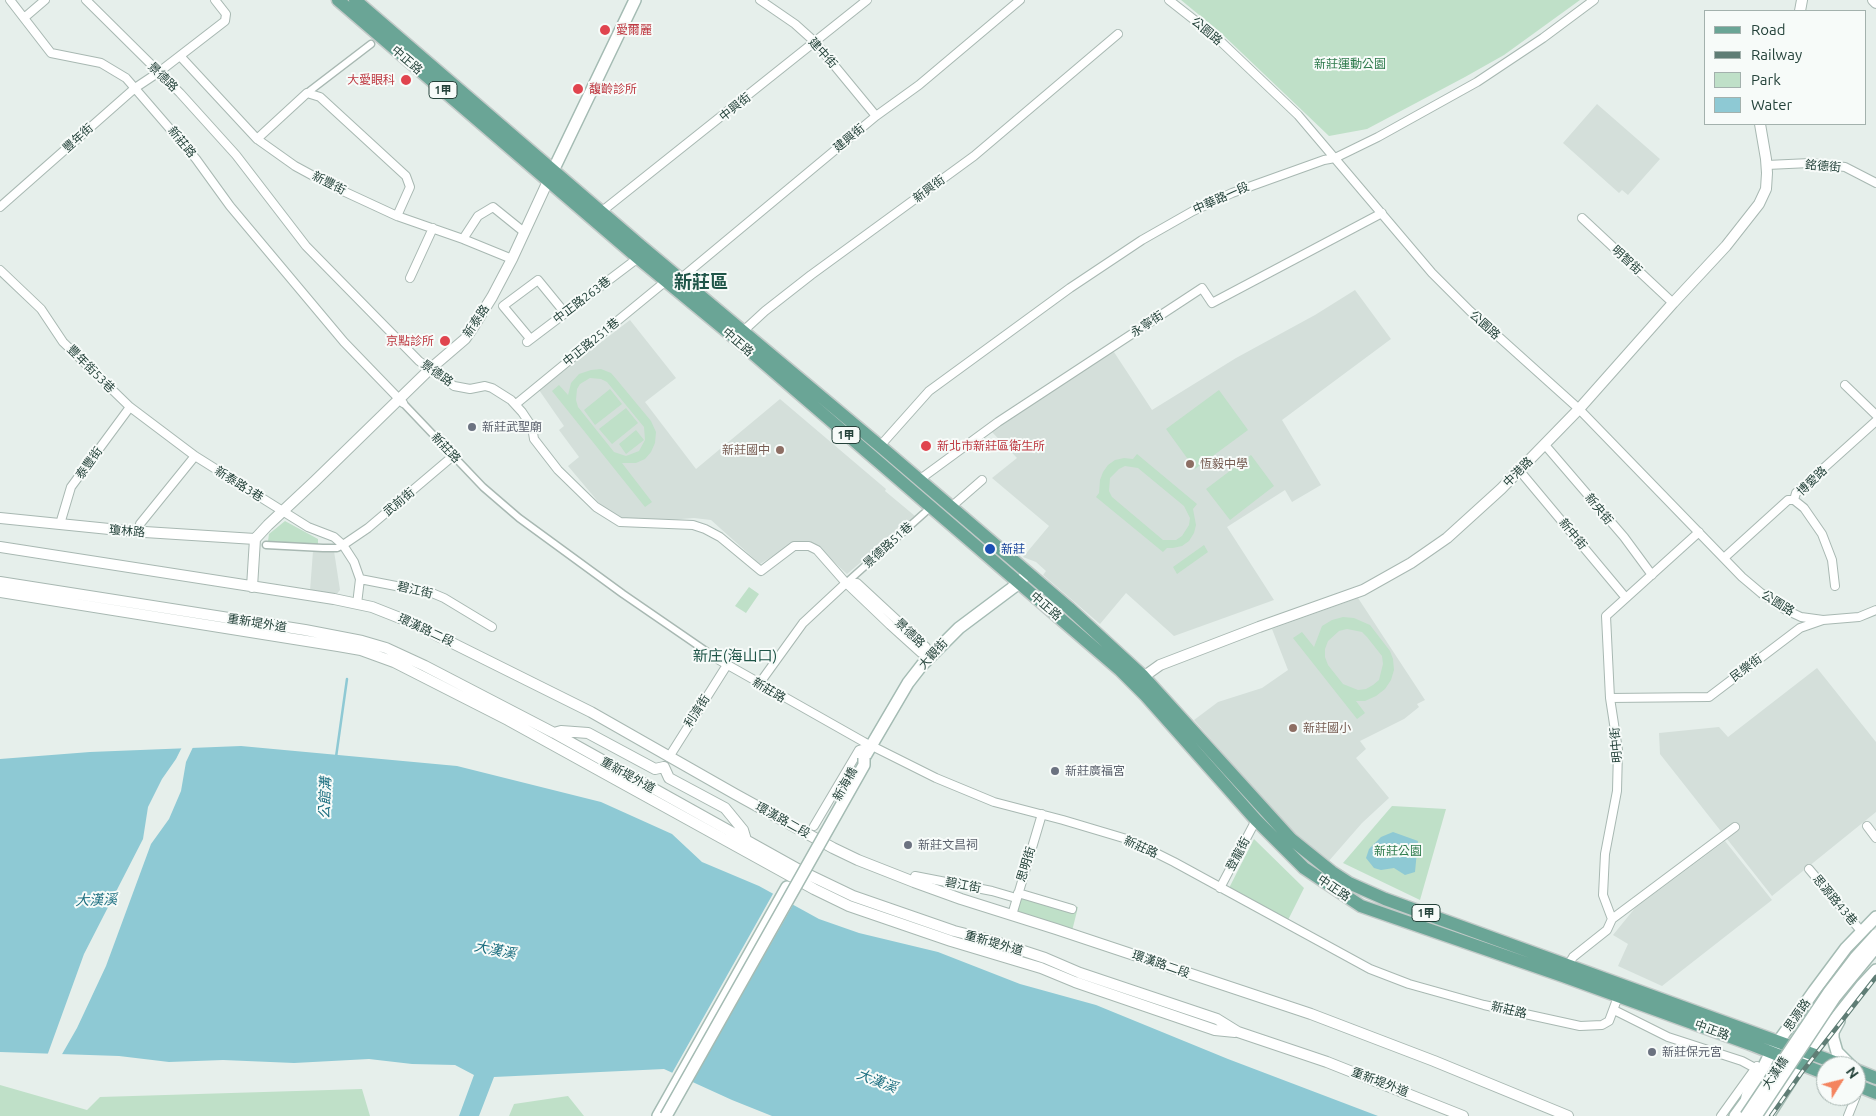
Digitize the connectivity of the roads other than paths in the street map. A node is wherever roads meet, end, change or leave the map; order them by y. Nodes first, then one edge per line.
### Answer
1 (10, 0) edge
2 (45, 0) edge
3 (86, 0) edge
4 (215, 0) edge
5 (338, 0) edge
6 (355, 0) edge
7 (635, 0) edge
8 (760, 0) edge
9 (867, 0) edge
10 (1020, 0) edge
11 (1169, 0) edge
12 (1594, 0) edge
13 (1873, 0) edge
14 (1876, 3) edge
15 (24, 18) junction
16 (1118, 34) dead end
17 (815, 42) junction
18 (371, 44) dead end
19 (180, 56) junction
20 (159, 72) junction
21 (135, 88) junction
22 (307, 93) junction
23 (876, 116) junction
24 (1760, 125) edge
25 (257, 139) junction
26 (1335, 158) junction
27 (1767, 165) junction
28 (550, 176) junction
29 (1876, 183) edge
30 (0, 208) edge
31 (602, 212) junction
32 (1382, 213) junction
33 (397, 216) junction
34 (1582, 218) dead end
35 (433, 228) junction
36 (524, 232) junction
37 (463, 239) junction
38 (638, 258) junction
39 (512, 259) junction
40 (0, 270) edge
41 (410, 278) dead end
42 (680, 279) junction
43 (666, 281) junction
44 (1673, 303) junction
45 (565, 313) junction
46 (739, 335) junction
47 (430, 369) junction
48 (1846, 385) dead end
49 (401, 401) junction
50 (516, 404) junction
51 (130, 407) junction
52 (1579, 409) junction
53 (1876, 415) edge
54 (1876, 421) edge
55 (1545, 445) junction
56 (880, 446) junction
57 (195, 456) junction
58 (453, 456) junction
59 (1519, 470) junction
60 (919, 480) junction
61 (982, 480) dead end
62 (1794, 500) junction
63 (931, 507) junction
64 (951, 507) junction
65 (282, 511) junction
66 (0, 518) edge
67 (60, 524) junction
68 (140, 532) junction
69 (1699, 532) junction
70 (255, 539) junction
71 (266, 545) dead end
72 (343, 545) junction
73 (0, 547) edge
74 (1724, 558) junction
75 (1027, 573) junction
76 (1652, 575) junction
77 (360, 578) junction
78 (0, 582) edge
79 (846, 583) junction
80 (1019, 583) junction
81 (1835, 586) dead end
82 (252, 587) junction
83 (0, 592) edge
84 (1626, 598) junction
85 (357, 604) junction
86 (1876, 610) edge
87 (1823, 620) junction
88 (492, 627) dead end
89 (929, 657) junction
90 (719, 660) joint
91 (727, 665) junction
92 (1139, 680) junction
93 (759, 684) junction
94 (1610, 698) junction
95 (554, 734) junction
96 (871, 746) junction
97 (669, 757) junction
98 (864, 758) junction
99 (664, 767) junction
100 (1042, 814) junction
101 (1256, 820) junction
102 (814, 826) dead end
103 (1867, 826) dead end
104 (1735, 827) dead end
105 (830, 836) dead end
106 (1876, 838) edge
107 (746, 840) junction
108 (1809, 869) dead end
109 (914, 882) junction
110 (1220, 888) junction
111 (1017, 896) junction
112 (1072, 909) dead end
113 (1012, 915) junction
114 (1876, 917) edge
115 (1612, 920) junction
116 (1861, 931) junction
117 (1876, 935) edge
118 (1876, 947) edge
119 (1832, 966) junction
120 (1566, 970) junction
121 (1874, 973) edge
122 (1862, 985) junction
123 (1620, 991) junction
124 (1814, 991) junction
125 (1843, 1008) junction
126 (1614, 1010) junction
127 (1238, 1032) junction
128 (1779, 1041) junction
129 (1771, 1052) junction
130 (1810, 1052) junction
131 (1820, 1056) edge
132 (1841, 1056) edge
133 (1801, 1065) junction
134 (1816, 1070) edge
135 (1756, 1074) junction
136 (1748, 1092) junction
137 (658, 1116) edge
138 (666, 1116) edge
139 (1463, 1116) edge
140 (1568, 1116) edge
141 (1721, 1116) edge
142 (1729, 1116) edge
143 (1736, 1116) edge
144 (1746, 1116) edge
145 (1756, 1116) edge
146 (1770, 1116) edge

1 - 15 street, 新莊路
2 - 15 street
3 - 20 street, 景德路
4 - 19 street, 豐年街
5 - 28 main road, 中正路 / 1甲
6 - 28 main road, 中正路 / 1甲
7 - 28 main road, 新泰路
8 - 17 street, 建中街
9 - 17 street, 中興街
10 - 23 street, 建興街
11 - 26 street, 公園路
12 - 26 street, 中華路一段
13 - 14 street
15 - 21 street, 新莊路
16 - 46 street, 新興街
17 - 23 street, 建中街
17 - 31 street, 中興街
18 - 22 street
19 - 20 street, 豐年街
19 - 25 street, 新豐街
20 - 21 street, 豐年街
20 - 47 street, 景德路
21 - 30 street, 豐年街
21 - 49 street, 新莊路
22 - 25 street
22 - 33 street
23 - 42 street, 建興街
24 - 27 street, 中港路
25 - 33 street, 新豐街
26 - 32 street, 公園路
26 - 56 street, 中華路一段
27 - 29 street, 銘德街
27 - 44 street, 中港路
28 - 31 main road, 中正路 / 1甲
28 - 36 street, 新泰路
28 - 38 main road, 中正路 / 1甲
31 - 42 main road, 中正路 / 1甲
32 - 52 street, 公園路
32 - 60 street, 永寧街
33 - 35 street, 新豐街
34 - 44 street, 明智街
35 - 37 street, 新豐街
35 - 41 street
36 - 37 street
36 - 39 street, 新泰路
37 - 39 street, 新豐街
38 - 43 main road, 中正路 / 1甲
38 - 45 street, 中正路263巷
39 - 47 street, 新泰路
40 - 51 street, 豐年街53巷
42 - 46 main road, 中正路 / 1甲
43 - 46 main road, 中正路 / 1甲
43 - 50 street, 中正路251巷
44 - 52 street, 中港路
45 - 45 street, 中正路263巷
46 - 56 main road, 中正路 / 1甲
46 - 63 main road, 中正路 / 1甲
47 - 49 street, 新泰路
47 - 50 street, 景德路
48 - 53 street
49 - 58 street, 新莊路
49 - 65 street, 新泰路
50 - 79 street, 景德路
51 - 57 street, 豐年街53巷
51 - 67 street, 泰豐街
52 - 55 street, 中港路
52 - 69 street, 公園路
54 - 62 street, 博愛路
55 - 59 street, 中港路
55 - 76 street, 新央街
56 - 60 main road, 中正路 / 1甲
57 - 65 street, 新泰路3巷
57 - 68 street
58 - 72 street, 武前街
58 - 90 street, 新莊路
59 - 84 street, 新中街
59 - 92 street, 中港路
60 - 64 main road, 中正路 / 1甲
61 - 64 street
62 - 74 street, 博愛路
62 - 81 street
63 - 79 street, 景德路51巷
63 - 80 main road, 中正路 / 1甲
64 - 75 main road, 中正路 / 1甲
65 - 70 street, 新泰路
65 - 72 street, 新泰路3巷
66 - 67 street, 瓊林路
67 - 68 street, 瓊林路
68 - 70 street, 瓊林路
69 - 74 street, 公園路
69 - 76 street, 明中街
70 - 82 street
71 - 72 street
72 - 77 street
73 - 82 street, 環漢路二段
74 - 87 street, 公園路
75 - 80 main road, 大觀街
75 - 92 main road, 中正路 / 1甲
76 - 84 street, 明中街
77 - 85 street
77 - 88 street, 碧江街
78 - 95 street, 重新堤外道
79 - 89 street, 景德路
79 - 93 street
80 - 89 main road, 大觀街
80 - 92 main road, 中正路 / 1甲
82 - 85 street, 環漢路二段
83 - 127 street, 重新堤外道
84 - 94 street, 明中街
85 - 97 street, 環漢路二段
86 - 87 street, 民樂街
87 - 94 street, 民樂街
89 - 96 main road, 大觀街
90 - 91 street, 新莊路
91 - 93 street, 新莊路
91 - 97 street, 利濟街
92 - 101 main road, 中正路 / 1甲
92 - 120 main road, 中正路 / 1甲
93 - 96 street, 新莊路
94 - 115 street, 明中街
95 - 99 street
95 - 107 street, 重新堤外道
96 - 98 main road, 大觀街
96 - 100 street, 新莊路
96 - 102 street, 大觀街
96 - 105 street, 大觀街
97 - 99 street
97 - 109 street, 環漢路二段
98 - 137 main road, 新海橋
98 - 138 main road, 新海橋, bridge
99 - 107 street
100 - 110 street, 新莊路
100 - 111 street, 思明街
101 - 110 street, 登龍街
101 - 120 main road, 中正路 / 1甲
103 - 106 street
104 - 115 street
107 - 127 street, 重新堤外道
108 - 116 street, 思源路43巷
109 - 111 street, 碧江街
109 - 113 street, 環漢路二段
110 - 126 street, 新莊路
111 - 112 street, 碧江街
111 - 113 street, 思明街
113 - 140 street, 環漢路二段
114 - 116 main road, 思源路
115 - 120 street
116 - 119 main road, 思源路
117 - 144 main road, 大漢橋, bridge
118 - 145 main road, 大漢橋, bridge
119 - 122 main road
119 - 124 main road, 思源路
120 - 123 main road, 中正路 / 1甲
121 - 122 main road
121 - 132 main road
122 - 125 main road
123 - 126 street
123 - 128 main road, 中正路 / 1甲
123 - 129 main road, 中正路 / 1甲
124 - 125 main road
124 - 128 main road, 思源路
125 - 130 main road
126 - 135 street
127 - 139 street, 重新堤外道
128 - 129 main road, 思源路
128 - 130 main road, 中正路 / 1甲
129 - 133 main road, 中正路 / 1甲
129 - 135 main road, 思源路
130 - 131 main road, 中正路 / 1甲
130 - 133 main road
133 - 134 main road, 中正路 / 1甲
133 - 146 main road
133 - 146 street
135 - 136 main road, 思源路
135 - 141 street
136 - 142 street
136 - 143 main road, 思源路

